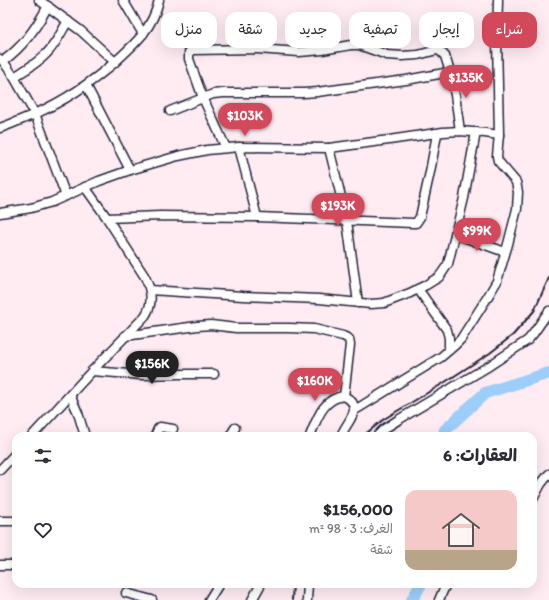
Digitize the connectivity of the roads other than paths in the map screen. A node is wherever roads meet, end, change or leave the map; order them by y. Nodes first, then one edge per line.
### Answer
1 (39, 0) edge
2 (123, 0) edge
3 (159, 0) edge
4 (498, 0) edge
5 (48, 6) junction
6 (68, 21) junction
7 (143, 34) junction
8 (2, 60) edge
9 (115, 62) junction
10 (450, 72) junction
11 (14, 77) junction
12 (86, 85) junction
13 (203, 98) junction
14 (170, 111) dead end
15 (35, 114) junction
16 (0, 128) edge
17 (460, 131) junction
18 (476, 132) junction
19 (437, 134) junction
20 (499, 135) junction
21 (239, 147) junction
22 (226, 148) junction
23 (329, 148) junction
24 (130, 170) junction
25 (86, 187) junction
26 (66, 196) junction
27 (0, 213) edge
28 (257, 217) junction
29 (107, 218) junction
30 (348, 221) junction
31 (455, 234) junction
32 (506, 252) junction
33 (418, 289) junction
34 (150, 290) junction
35 (358, 303) junction
36 (549, 311) edge
37 (125, 336) junction
38 (449, 350) junction
39 (92, 371) junction
40 (214, 374) dead end
41 (70, 395) junction
42 (344, 396) junction
43 (354, 410) junction
44 (235, 428) dead end
45 (173, 429) dead end
46 (36, 432) edge
47 (84, 432) edge
48 (157, 432) edge
49 (232, 432) edge
50 (312, 432) edge
51 (343, 432) edge
52 (381, 432) edge
53 (12, 457) edge
54 (0, 470) edge
55 (549, 474) edge
56 (537, 492) edge
57 (12, 521) edge
58 (0, 522) edge
59 (0, 565) edge
60 (12, 566) edge
61 (216, 588) edge
62 (259, 588) edge
63 (308, 588) edge
64 (444, 588) edge
65 (126, 593) dead end
66 (152, 600) edge
67 (208, 600) edge
68 (252, 600) edge
69 (307, 600) edge
70 (439, 600) edge

1 - 5 street
2 - 7 street
3 - 7 street
4 - 20 street
5 - 6 street
5 - 8 street
6 - 9 street
6 - 11 street
7 - 9 street
8 - 11 street
9 - 12 street
10 - 13 street
10 - 13 street
10 - 17 street
11 - 15 street
12 - 15 street
12 - 24 street
13 - 14 street
13 - 22 street
15 - 16 street
15 - 26 street
17 - 18 street
17 - 19 street
18 - 20 street
18 - 31 street
19 - 23 street
19 - 30 street
20 - 32 street
21 - 22 street
21 - 23 street
21 - 28 street
22 - 24 street
23 - 30 street
24 - 25 street
25 - 26 street
25 - 29 street
26 - 27 street
28 - 29 street
28 - 30 street
29 - 34 street
30 - 35 street
31 - 32 street
31 - 33 street
32 - 38 street
33 - 35 street
33 - 38 street
34 - 35 street
34 - 37 street
36 - 52 street
37 - 39 street
37 - 42 street
38 - 43 street
39 - 40 street
39 - 41 street
41 - 46 street
41 - 47 street
42 - 43 street
42 - 50 street
43 - 51 street
44 - 49 street
45 - 48 street
53 - 54 street
55 - 56 street
57 - 58 street
59 - 60 street
61 - 67 street
62 - 68 street
63 - 69 street
64 - 70 street
65 - 66 street

